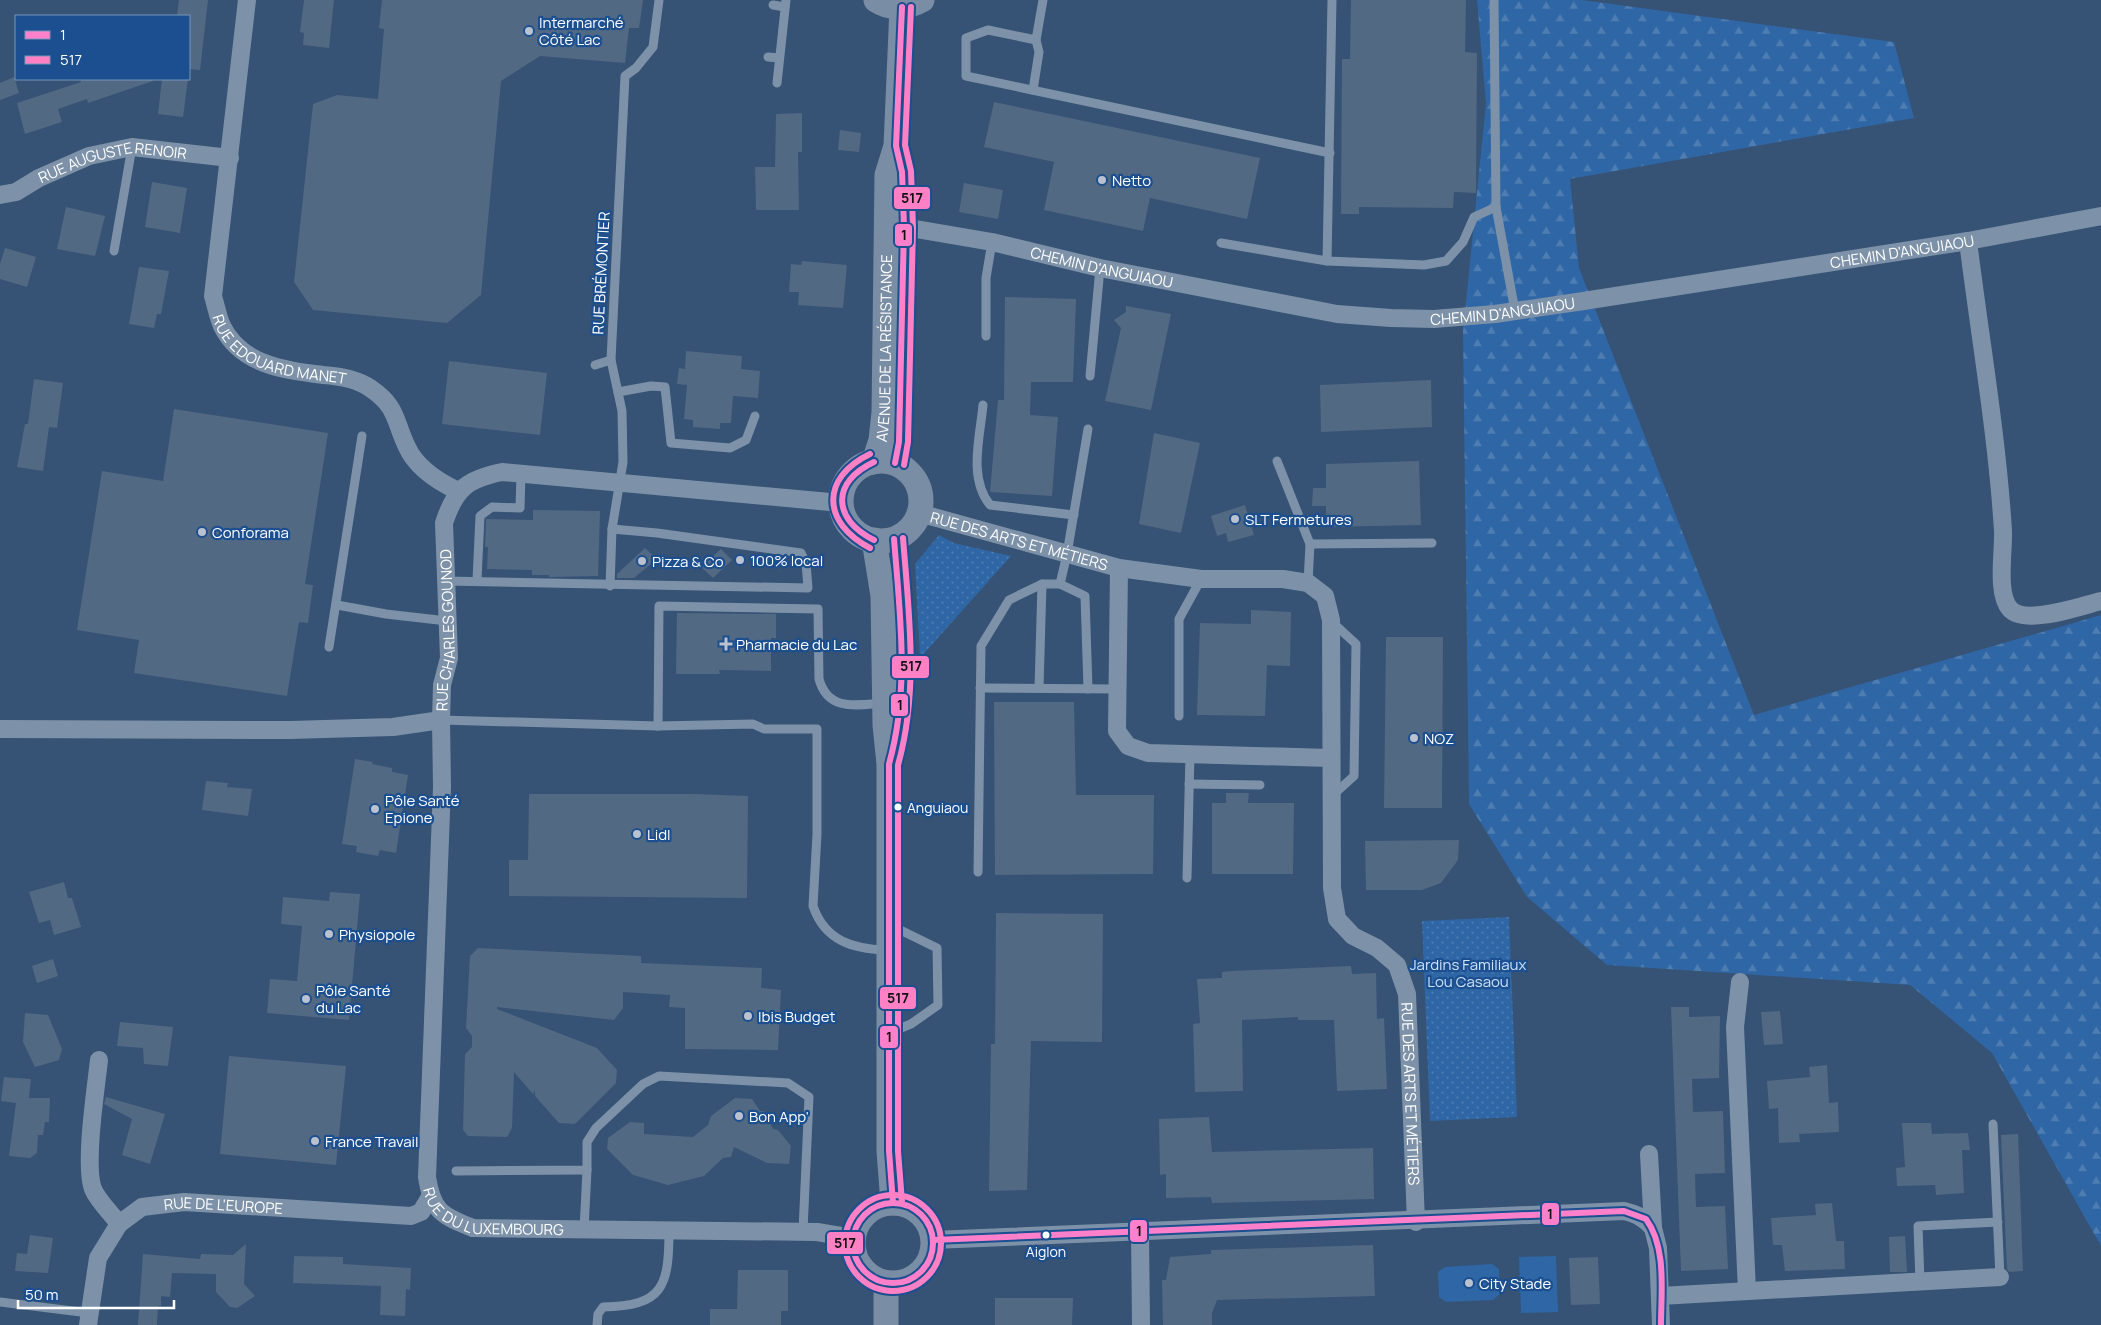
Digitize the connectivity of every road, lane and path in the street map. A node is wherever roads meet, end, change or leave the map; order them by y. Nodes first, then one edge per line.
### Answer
1 (247, 0) edge
2 (659, 0) edge
3 (876, 0) edge
4 (1043, 0) edge
5 (1332, 0) edge
6 (1494, 0) edge
7 (785, 3) edge
8 (912, 4) edge
9 (773, 5) dead end
10 (1036, 40) junction
11 (768, 57) dead end
12 (780, 58) junction
13 (777, 83) dead end
14 (1033, 90) junction
15 (896, 146) junction
16 (132, 147) junction
17 (1330, 153) junction
18 (230, 158) junction
19 (0, 195) edge
20 (1496, 207) junction
21 (2101, 216) edge
22 (904, 227) junction
23 (1968, 241) junction
24 (992, 242) junction
25 (1220, 242) dead end
26 (114, 251) dead end
27 (1327, 261) junction
28 (1100, 268) junction
29 (1515, 311) junction
30 (986, 336) dead end
31 (611, 360) junction
32 (595, 365) dead end
33 (1090, 376) dead end
34 (618, 392) junction
35 (983, 405) dead end
36 (755, 416) dead end
37 (1088, 429) dead end
38 (362, 436) dead end
39 (1278, 461) dead end
40 (884, 463) junction
41 (521, 474) junction
42 (620, 483) junction
43 (458, 491) junction
44 (841, 503) junction
45 (919, 513) junction
46 (1074, 515) junction
47 (612, 528) junction
48 (884, 539) junction
49 (1432, 543) dead end
50 (1310, 544) junction
51 (1068, 554) junction
52 (1119, 568) junction
53 (1201, 579) junction
54 (446, 580) junction
55 (477, 580) junction
56 (1308, 583) junction
57 (1042, 584) junction
58 (1060, 584) junction
59 (610, 586) junction
60 (2101, 601) edge
61 (337, 605) junction
62 (1331, 620) junction
63 (447, 621) junction
64 (329, 647) dead end
65 (980, 688) junction
66 (1039, 688) junction
67 (1088, 688) junction
68 (1116, 689) junction
69 (884, 703) junction
70 (1179, 716) dead end
71 (441, 720) junction
72 (658, 726) junction
73 (0, 729) edge
74 (1190, 754) junction
75 (1330, 758) junction
76 (889, 764) junction
77 (1189, 784) junction
78 (1260, 786) dead end
79 (1331, 797) junction
80 (978, 872) dead end
81 (1187, 878) dead end
82 (889, 924) junction
83 (889, 950) junction
84 (1740, 982) dead end
85 (889, 1034) junction
86 (98, 1060) dead end
87 (1993, 1124) dead end
88 (1649, 1154) dead end
89 (587, 1170) junction
90 (456, 1171) dead end
91 (430, 1197) junction
92 (893, 1203) junction
93 (1416, 1222) junction
94 (1998, 1222) junction
95 (119, 1224) junction
96 (1653, 1228) junction
97 (584, 1230) junction
98 (669, 1230) junction
99 (803, 1231) junction
100 (1140, 1231) junction
101 (853, 1238) junction
102 (933, 1240) junction
103 (2000, 1277) joint
104 (1920, 1282) junction
105 (886, 1283) junction
106 (1747, 1291) junction
107 (1660, 1296) junction
108 (0, 1302) edge
109 (88, 1319) edge
110 (597, 1325) edge
111 (886, 1325) edge
112 (1141, 1325) edge
113 (1661, 1325) edge

1 - 18 street, RUE EDOUARD MANET
2 - 31 lane, RUE BRÉMONTIER
3 - 8 main road
4 - 10 lane
5 - 17 lane
6 - 20 lane
7 - 9 lane
7 - 12 lane
8 - 15 main road, AVENUE DE LA RÉSISTANCE
10 - 14 lane
10 - 14 lane
11 - 12 lane
12 - 13 lane
14 - 17 lane
15 - 22 main road, AVENUE DE LA RÉSISTANCE
15 - 40 main road, AVENUE DE LA RÉSISTANCE
16 - 18 street, RUE AUGUSTE RENOIR
16 - 19 street, RUE AUGUSTE RENOIR
16 - 26 lane
17 - 27 lane
18 - 43 street, RUE EDOUARD MANET
20 - 27 lane
20 - 29 lane
21 - 23 street, CHEMIN D'ANGUIAOU
22 - 24 street, CHEMIN D'ANGUIAOU
22 - 40 main road, AVENUE DE LA RÉSISTANCE
23 - 29 street, CHEMIN D'ANGUIAOU
23 - 60 street
24 - 28 street, CHEMIN D'ANGUIAOU
24 - 30 lane
25 - 27 lane
28 - 29 street, CHEMIN D'ANGUIAOU
28 - 33 lane
31 - 32 lane
31 - 34 lane, RUE BRÉMONTIER
34 - 36 lane
34 - 42 lane, RUE BRÉMONTIER
35 - 46 lane
37 - 46 lane
38 - 61 lane
39 - 50 lane
40 - 44 main road
40 - 45 main road
41 - 42 street
41 - 43 street
41 - 55 lane
42 - 44 street
42 - 47 lane, RUE BRÉMONTIER
43 - 54 street, RUE CHARLES GOUNOD
44 - 48 main road
45 - 48 main road
45 - 51 street, RUE DES ARTS ET MÉTIERS
46 - 51 lane
47 - 59 lane, RUE BRÉMONTIER
47 - 59 lane
48 - 69 main road
48 - 76 main road
49 - 50 lane
50 - 56 lane
51 - 52 street, RUE DES ARTS ET MÉTIERS
51 - 58 lane
52 - 53 street, RUE DES ARTS ET MÉTIERS
52 - 68 street, RUE DES ARTS ET MÉTIERS
53 - 56 street, RUE DES ARTS ET MÉTIERS
53 - 70 lane
54 - 55 lane
54 - 63 street, RUE CHARLES GOUNOD
55 - 59 lane
56 - 62 street, RUE DES ARTS ET MÉTIERS
57 - 58 lane
57 - 65 lane
57 - 66 lane
58 - 67 lane
61 - 63 lane
61 - 64 lane
62 - 75 street, RUE DES ARTS ET MÉTIERS
62 - 79 lane
63 - 71 street, RUE CHARLES GOUNOD
65 - 66 lane
65 - 80 lane
66 - 67 lane
67 - 68 lane
68 - 74 street, RUE DES ARTS ET MÉTIERS
69 - 72 lane
69 - 76 main road
71 - 72 lane
71 - 73 street, RUE CHARLES GOUNOD
71 - 91 street, RUE DU LUXEMBOURG
72 - 83 lane
74 - 75 street, RUE DES ARTS ET MÉTIERS
74 - 77 lane
75 - 79 street, RUE DES ARTS ET MÉTIERS
76 - 82 main road
77 - 78 lane
77 - 81 lane
79 - 93 street, RUE DES ARTS ET MÉTIERS
82 - 83 main road
82 - 85 lane
83 - 85 main road
84 - 106 street
85 - 92 main road
86 - 95 street
87 - 94 lane
88 - 96 street
89 - 90 lane
89 - 97 lane
89 - 99 lane
91 - 95 street, RUE DE L'EUROPE
91 - 97 street, RUE DU LUXEMBOURG
92 - 101 main road
92 - 102 main road
93 - 96 street
93 - 100 street
94 - 103 lane
94 - 104 lane
95 - 109 street, RUE DE L'EUROPE
96 - 107 street
97 - 98 street, RUE DU LUXEMBOURG
98 - 99 street, RUE DU LUXEMBOURG
98 - 110 lane
99 - 101 street, RUE DU LUXEMBOURG
100 - 102 street
100 - 112 street
101 - 105 main road
102 - 105 main road
103 - 104 street
104 - 106 street
105 - 111 main road
106 - 107 street
107 - 113 street
108 - 109 lane

